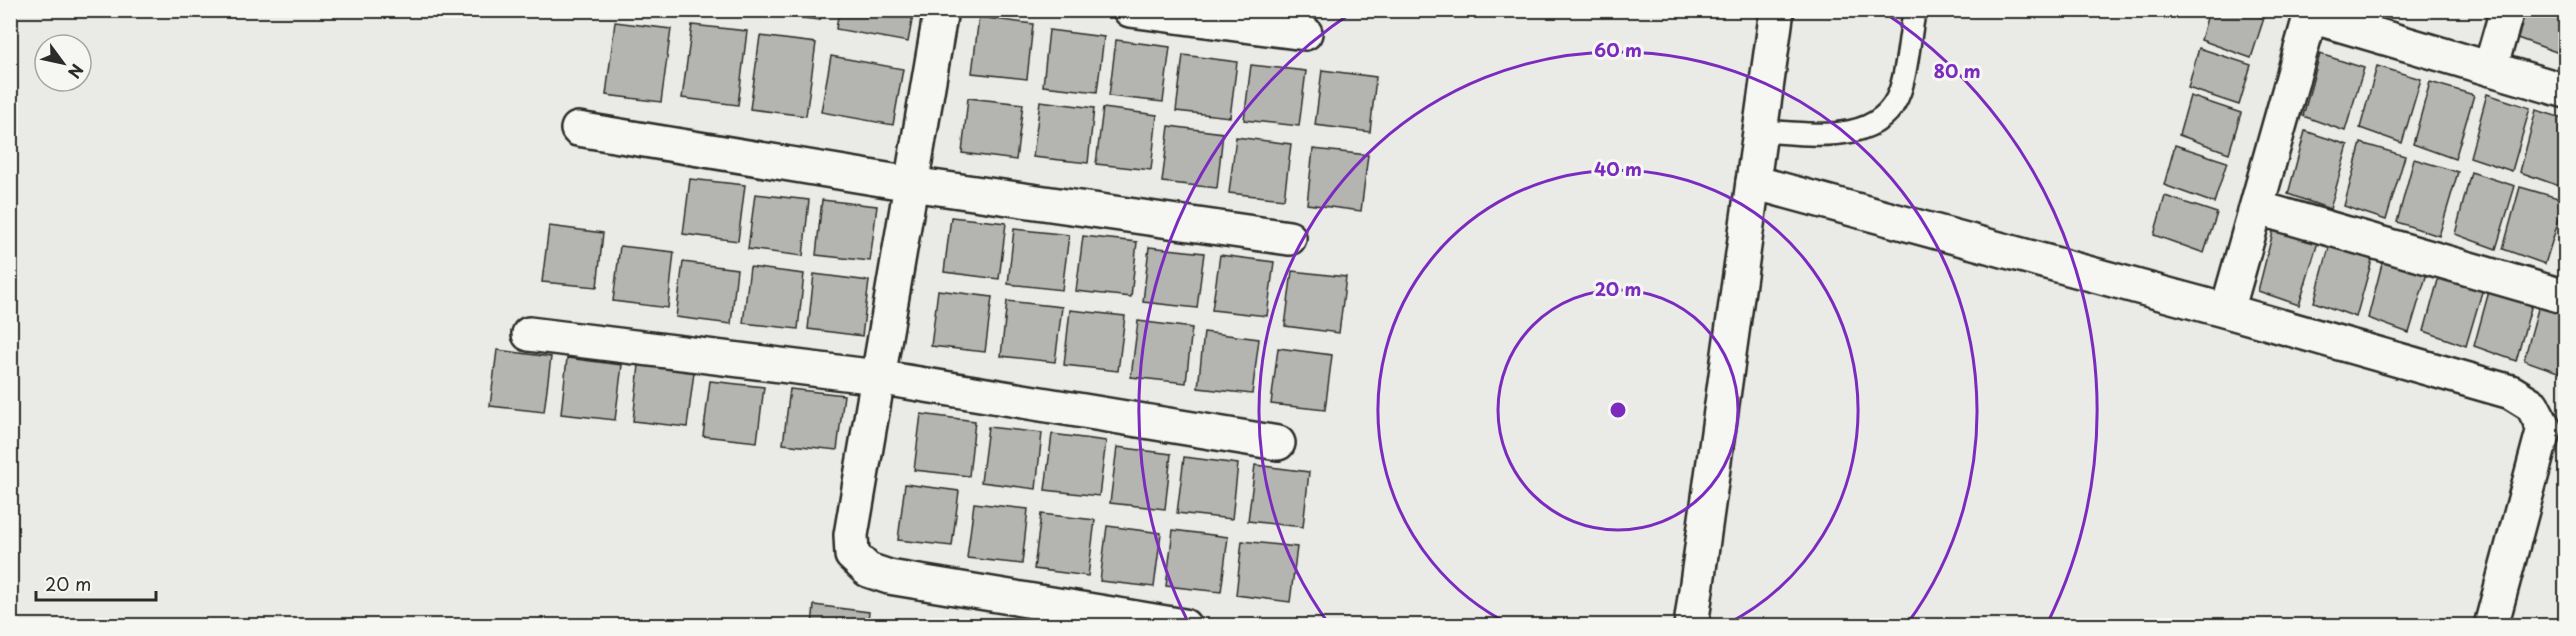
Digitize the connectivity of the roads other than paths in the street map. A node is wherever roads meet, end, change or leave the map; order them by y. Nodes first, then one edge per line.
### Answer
1 (941, 10) edge
2 (1130, 10) edge
3 (1777, 10) edge
4 (1912, 10) edge
5 (2507, 10) edge
6 (2312, 13) edge
7 (1305, 33) dead end
8 (2490, 69) junction
9 (2565, 91) edge
10 (578, 129) dead end
11 (1760, 131) junction
12 (1753, 182) junction
13 (911, 184) junction
14 (2258, 208) junction
15 (1289, 238) dead end
16 (2565, 297) edge
17 (2227, 311) junction
18 (529, 334) dead end
19 (878, 377) junction
20 (1278, 443) dead end
21 (1184, 626) edge
22 (1691, 626) edge
23 (2491, 626) edge

1 - 13 street
2 - 7 street
3 - 11 street
4 - 11 lane
5 - 8 street
6 - 8 street
6 - 14 street
8 - 9 street
10 - 13 street
11 - 12 street
12 - 17 street
12 - 22 street
13 - 15 street
13 - 19 street
14 - 16 street
14 - 17 street
17 - 23 street
18 - 19 street
19 - 20 street
19 - 21 street

